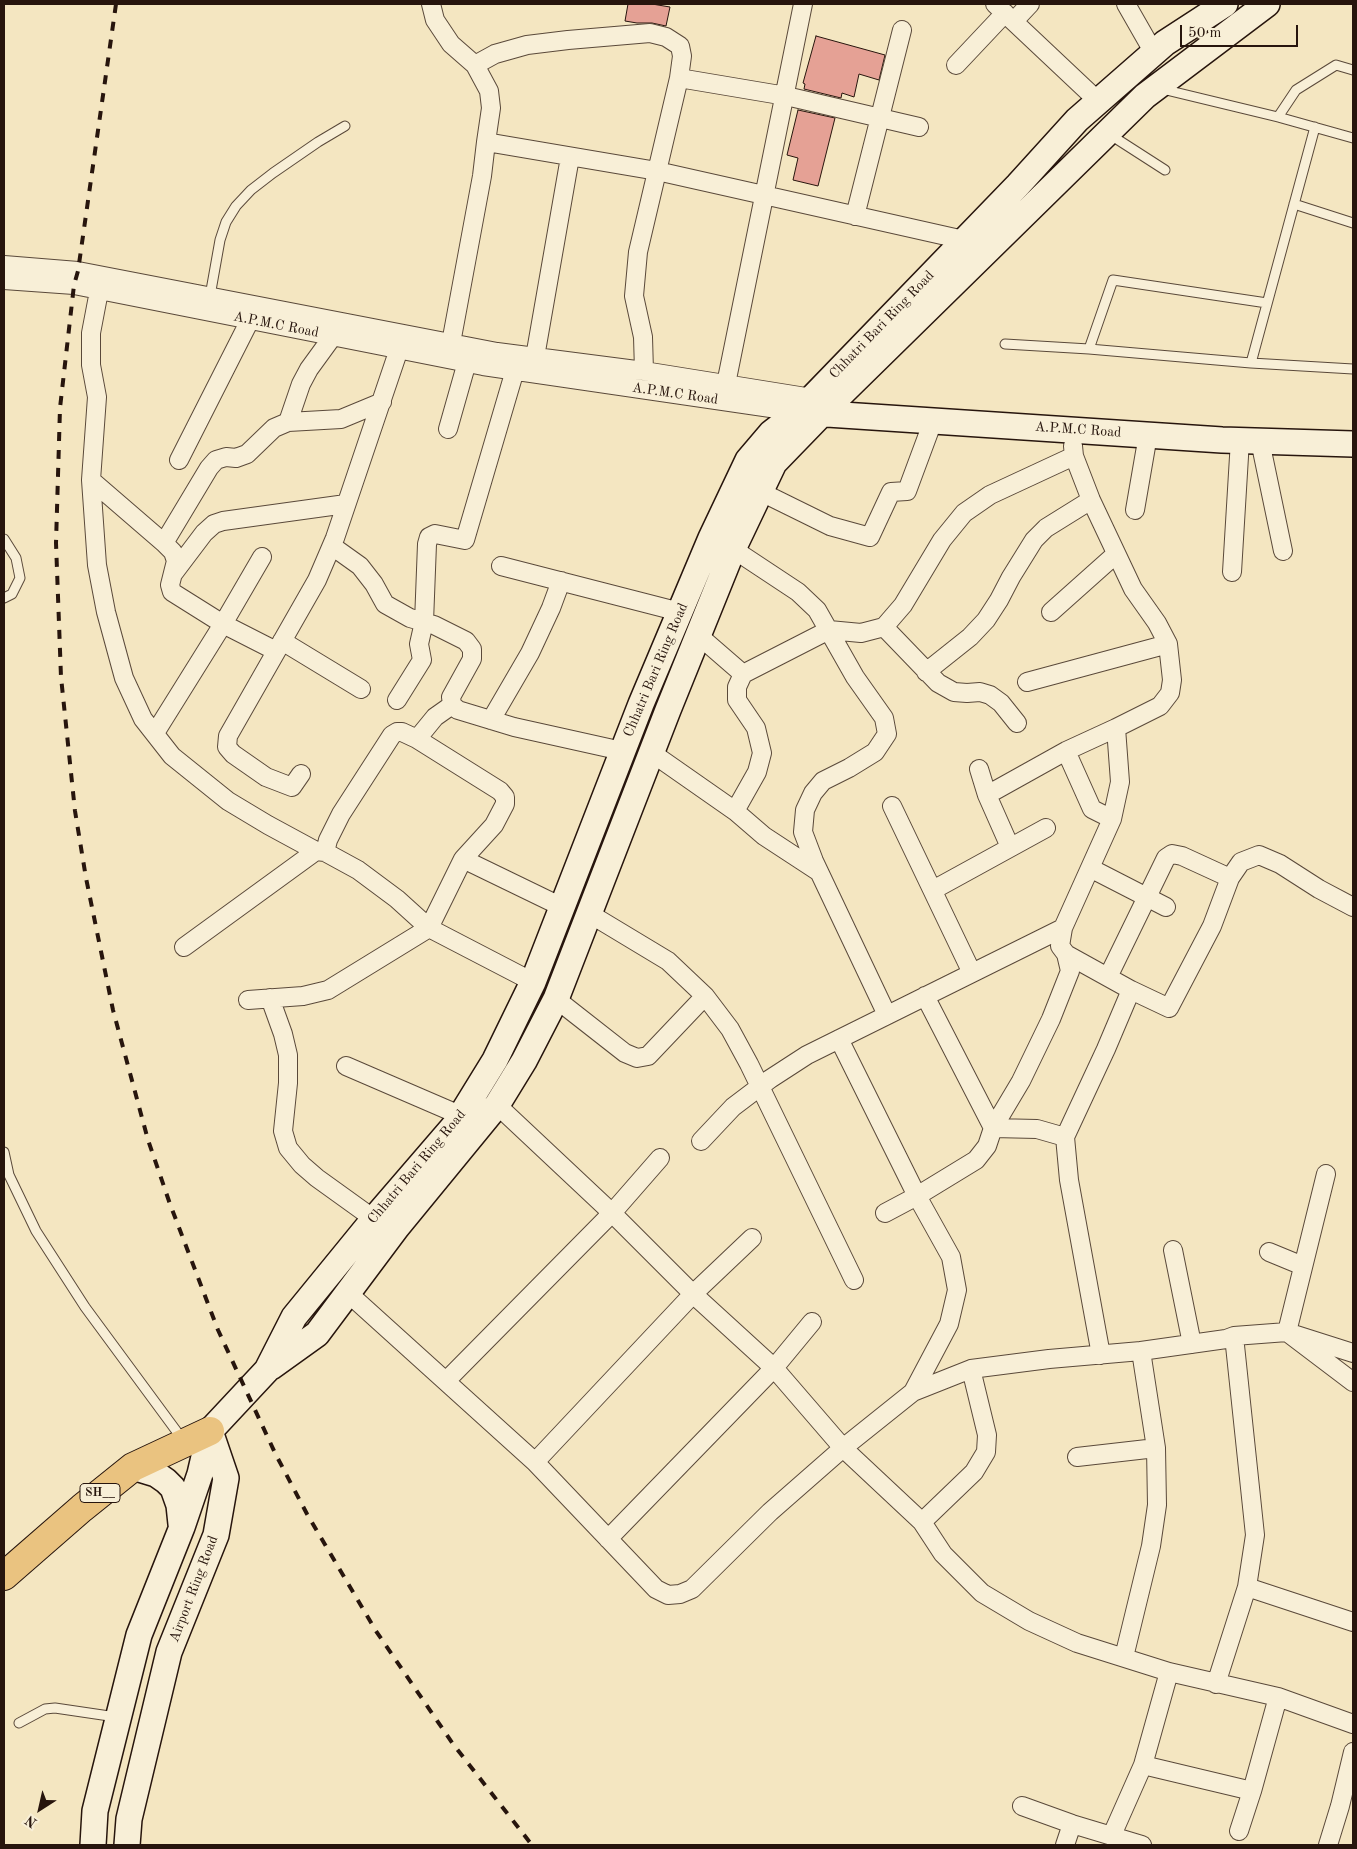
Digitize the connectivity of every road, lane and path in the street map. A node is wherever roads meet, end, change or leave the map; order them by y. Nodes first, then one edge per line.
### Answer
1 (430, 4) edge
2 (803, 4) edge
3 (1030, 4) edge
4 (1126, 4) edge
5 (1267, 4) edge
6 (1214, 7) edge
7 (1004, 13) edge
8 (902, 30) dead end
9 (1154, 53) junction
10 (956, 65) dead end
11 (475, 66) junction
12 (1353, 70) edge
13 (679, 78) junction
14 (1157, 88) junction
15 (786, 96) junction
16 (1098, 101) junction
17 (880, 117) junction
18 (1278, 117) junction
19 (345, 126) dead end
20 (919, 127) dead end
21 (1315, 127) junction
22 (1107, 133) junction
23 (1353, 138) edge
24 (486, 142) junction
25 (570, 157) junction
26 (1165, 170) dead end
27 (656, 171) junction
28 (765, 195) junction
29 (1294, 204) junction
30 (855, 216) junction
31 (1353, 223) edge
32 (964, 240) junction
33 (4, 265) edge
34 (4, 280) edge
35 (99, 290) junction
36 (210, 296) junction
37 (1267, 303) junction
38 (250, 320) junction
39 (333, 336) junction
40 (451, 343) junction
41 (1005, 344) dead end
42 (399, 349) junction
43 (1089, 349) junction
44 (535, 357) junction
45 (467, 362) junction
46 (1251, 363) junction
47 (1353, 369) edge
48 (515, 370) junction
49 (644, 371) junction
50 (726, 384) junction
51 (382, 402) junction
52 (817, 406) junction
53 (932, 421) junction
54 (288, 422) junction
55 (448, 429) dead end
56 (1353, 429) edge
57 (1073, 430) junction
58 (1148, 435) junction
59 (1250, 441) junction
60 (1353, 444) edge
61 (1074, 456) junction
62 (179, 460) dead end
63 (91, 480) junction
64 (761, 492) junction
65 (1091, 500) junction
66 (346, 504) junction
67 (1135, 510) dead end
68 (4, 540) edge
69 (164, 543) junction
70 (332, 546) junction
71 (733, 549) junction
72 (1283, 551) dead end
73 (1116, 554) junction
74 (262, 557) dead end
75 (501, 566) dead end
76 (1232, 572) dead end
77 (173, 574) junction
78 (561, 581) junction
79 (4, 598) edge
80 (680, 612) junction
81 (1051, 612) dead end
82 (424, 622) junction
83 (223, 624) junction
84 (884, 626) junction
85 (829, 630) junction
86 (698, 635) junction
87 (1168, 644) junction
88 (279, 646) junction
89 (926, 672) junction
90 (743, 674) junction
91 (1026, 682) dead end
92 (361, 689) dead end
93 (397, 700) dead end
94 (452, 705) junction
95 (491, 720) junction
96 (1017, 723) dead end
97 (1116, 728) junction
98 (155, 734) junction
99 (417, 739) junction
100 (622, 750) junction
101 (1066, 751) junction
102 (652, 752) junction
103 (979, 769) dead end
104 (301, 774) dead end
105 (987, 795) junction
106 (892, 806) dead end
107 (735, 811) junction
108 (1112, 819) junction
109 (1046, 828) dead end
110 (1010, 847) junction
111 (320, 852) junction
112 (463, 859) junction
113 (1090, 868) junction
114 (819, 872) junction
115 (1230, 878) junction
116 (932, 890) junction
117 (1146, 898) junction
118 (562, 907) junction
119 (1166, 907) dead end
120 (1353, 908) edge
121 (590, 914) junction
122 (429, 928) junction
123 (1063, 928) junction
124 (184, 947) dead end
125 (1066, 954) junction
126 (972, 973) junction
127 (1108, 977) junction
128 (533, 982) junction
129 (1131, 990) junction
130 (705, 996) junction
131 (925, 996) junction
132 (270, 998) junction
133 (556, 999) junction
134 (248, 1000) dead end
135 (887, 1015) junction
136 (839, 1039) junction
137 (346, 1066) dead end
138 (760, 1088) junction
139 (497, 1105) junction
140 (462, 1116) junction
141 (993, 1128) junction
142 (1065, 1137) junction
143 (701, 1141) dead end
144 (4, 1152) edge
145 (660, 1158) dead end
146 (1326, 1174) dead end
147 (917, 1196) junction
148 (612, 1213) junction
149 (885, 1213) dead end
150 (374, 1219) junction
151 (752, 1238) dead end
152 (1173, 1250) dead end
153 (1269, 1252) dead end
154 (1303, 1266) junction
155 (854, 1280) dead end
156 (348, 1293) junction
157 (693, 1294) junction
158 (812, 1322) dead end
159 (1287, 1332) junction
160 (1234, 1336) junction
161 (1192, 1344) junction
162 (1141, 1351) junction
163 (1353, 1353) edge
164 (1101, 1355) junction
165 (774, 1368) junction
166 (971, 1369) junction
167 (267, 1370) junction
168 (446, 1381) junction
169 (1353, 1382) edge
170 (912, 1392) junction
171 (210, 1431) junction
172 (185, 1443) junction
173 (843, 1448) junction
174 (1156, 1448) junction
175 (1077, 1457) dead end
176 (535, 1462) junction
177 (133, 1467) junction
178 (922, 1522) junction
179 (182, 1527) junction
180 (608, 1539) junction
181 (4, 1576) edge
182 (1247, 1588) junction
183 (1353, 1622) edge
184 (1124, 1657) junction
185 (1169, 1672) junction
186 (1216, 1684) junction
187 (1278, 1697) junction
188 (118, 1717) junction
189 (19, 1723) dead end
190 (1353, 1724) edge
191 (1353, 1752) edge
192 (1143, 1764) junction
193 (1252, 1791) junction
194 (1022, 1806) dead end
195 (1347, 1807) edge
196 (1072, 1824) junction
197 (1239, 1831) dead end
198 (1112, 1835) junction
199 (93, 1845) edge
200 (127, 1845) edge
201 (1065, 1845) edge
202 (1142, 1845) edge
203 (1328, 1845) edge

1 - 11 street
2 - 15 street
3 - 7 street
4 - 9 street
5 - 14 main road
6 - 9 main road, Chhatri Bari Ring Road
7 - 10 street
7 - 16 street
8 - 17 street
9 - 16 main road, Chhatri Bari Ring Road
11 - 13 street
11 - 24 street
12 - 18 lane
13 - 15 street
13 - 27 street
14 - 18 lane
14 - 22 main road
15 - 17 street
15 - 28 street
16 - 32 main road, Chhatri Bari Ring Road
17 - 20 street
17 - 30 street
18 - 21 lane
19 - 36 lane
21 - 23 lane
21 - 29 lane
22 - 26 lane
22 - 52 main road
24 - 25 street
24 - 40 street
25 - 27 street
25 - 44 street
27 - 28 street
27 - 49 street
28 - 30 street
28 - 50 street
29 - 31 lane
29 - 37 lane
30 - 32 street
32 - 52 main road, Chhatri Bari Ring Road
33 - 36 street, A.P.M.C Road
34 - 35 street, A.P.M.C Road
35 - 38 street, A.P.M.C Road
35 - 63 street
36 - 40 street, A.P.M.C Road
37 - 43 lane
37 - 46 lane
38 - 39 street, A.P.M.C Road
38 - 62 street
39 - 42 street, A.P.M.C Road
39 - 54 street
40 - 44 street, A.P.M.C Road
41 - 43 lane
42 - 45 street, A.P.M.C Road
42 - 51 street
43 - 46 lane
44 - 49 street, A.P.M.C Road
45 - 48 street, A.P.M.C Road
45 - 55 street
46 - 47 lane
48 - 52 street, A.P.M.C Road
48 - 82 street
49 - 50 street, A.P.M.C Road
50 - 52 street, A.P.M.C Road
51 - 54 street
51 - 66 street
52 - 53 main road, A.P.M.C Road
52 - 56 main road, A.P.M.C Road
52 - 64 main road
52 - 80 main road, Chhatri Bari Ring Road
53 - 57 main road, A.P.M.C Road
53 - 64 street
54 - 69 street
57 - 58 main road, A.P.M.C Road
57 - 61 street
58 - 59 main road, A.P.M.C Road
58 - 67 street
59 - 60 main road, A.P.M.C Road
59 - 72 street
59 - 76 street
61 - 65 street
61 - 84 street
63 - 69 street
63 - 98 street
64 - 71 main road
65 - 73 street
65 - 89 street
66 - 70 street
66 - 77 street
68 - 79 lane
69 - 77 street
70 - 82 street
70 - 88 street
71 - 85 street
71 - 86 main road
73 - 81 street
73 - 87 street
74 - 83 street
75 - 78 street
77 - 83 street
78 - 80 street
78 - 95 street
80 - 100 main road, Chhatri Bari Ring Road
82 - 93 street
82 - 94 street
83 - 88 street
83 - 98 street
84 - 85 street
84 - 89 street
85 - 90 street
85 - 114 street
86 - 90 street
86 - 102 main road
87 - 91 street
87 - 97 street
88 - 92 street
88 - 104 street
89 - 96 street
90 - 107 street
94 - 95 street
94 - 99 street
95 - 100 street
97 - 101 street
97 - 108 street
98 - 111 street
99 - 111 street
99 - 112 street
100 - 118 main road, Chhatri Bari Ring Road
101 - 105 street
101 - 108 street
102 - 107 street
102 - 121 main road
103 - 105 street
105 - 110 street
106 - 116 street
107 - 114 street
108 - 113 street
109 - 110 street
110 - 116 street
111 - 122 street
111 - 124 street
112 - 118 street
112 - 122 street
113 - 117 street
113 - 123 street
114 - 135 street
115 - 117 street
115 - 120 street
115 - 129 street
116 - 126 street
117 - 119 street
117 - 127 street
118 - 128 main road, Chhatri Bari Ring Road
121 - 130 street
121 - 133 main road
122 - 128 street
122 - 132 street
123 - 125 street
123 - 126 street
125 - 127 street
125 - 141 street
126 - 131 street
127 - 129 street
128 - 140 main road, Chhatri Bari Ring Road
129 - 142 street
130 - 133 street
130 - 138 street
131 - 135 street
131 - 141 street
132 - 134 street
132 - 150 street
133 - 139 main road
135 - 136 street
136 - 138 street
136 - 147 street
137 - 140 street
138 - 143 street
138 - 155 street
139 - 148 street
139 - 156 main road
140 - 150 main road, Chhatri Bari Ring Road
141 - 142 street
141 - 147 street
142 - 164 street
144 - 172 lane
145 - 148 street
146 - 154 street
147 - 149 street
147 - 170 street
148 - 157 street
148 - 168 street
150 - 167 main road, Chhatri Bari Ring Road
151 - 157 street
152 - 161 street
153 - 154 street
154 - 159 street
156 - 167 main road
156 - 168 street
157 - 165 street
157 - 176 street
158 - 165 street
159 - 160 street
159 - 163 street
159 - 169 street
160 - 161 street
160 - 182 street
161 - 162 street
162 - 164 street
162 - 174 street
164 - 166 street
165 - 173 street
165 - 180 street
166 - 170 street
166 - 178 street
167 - 171 main road, Chhatri Bari Ring Road
168 - 176 street
170 - 173 street
171 - 172 main road, SH__
171 - 179 main road
171 - 200 main road, Airport Ring Road
172 - 177 main road, SH__
173 - 178 street
173 - 180 street
174 - 175 street
174 - 184 street
176 - 180 street
177 - 179 main road
177 - 181 main road, SH__
178 - 184 street
179 - 188 main road
182 - 183 street
182 - 186 street
184 - 185 street
185 - 186 street
185 - 192 street
186 - 187 street
187 - 190 street
187 - 193 street
188 - 189 lane
188 - 199 main road
191 - 195 street
192 - 193 street
192 - 198 street
193 - 197 street
194 - 196 street
195 - 203 street
196 - 198 street
196 - 201 street
198 - 202 street

